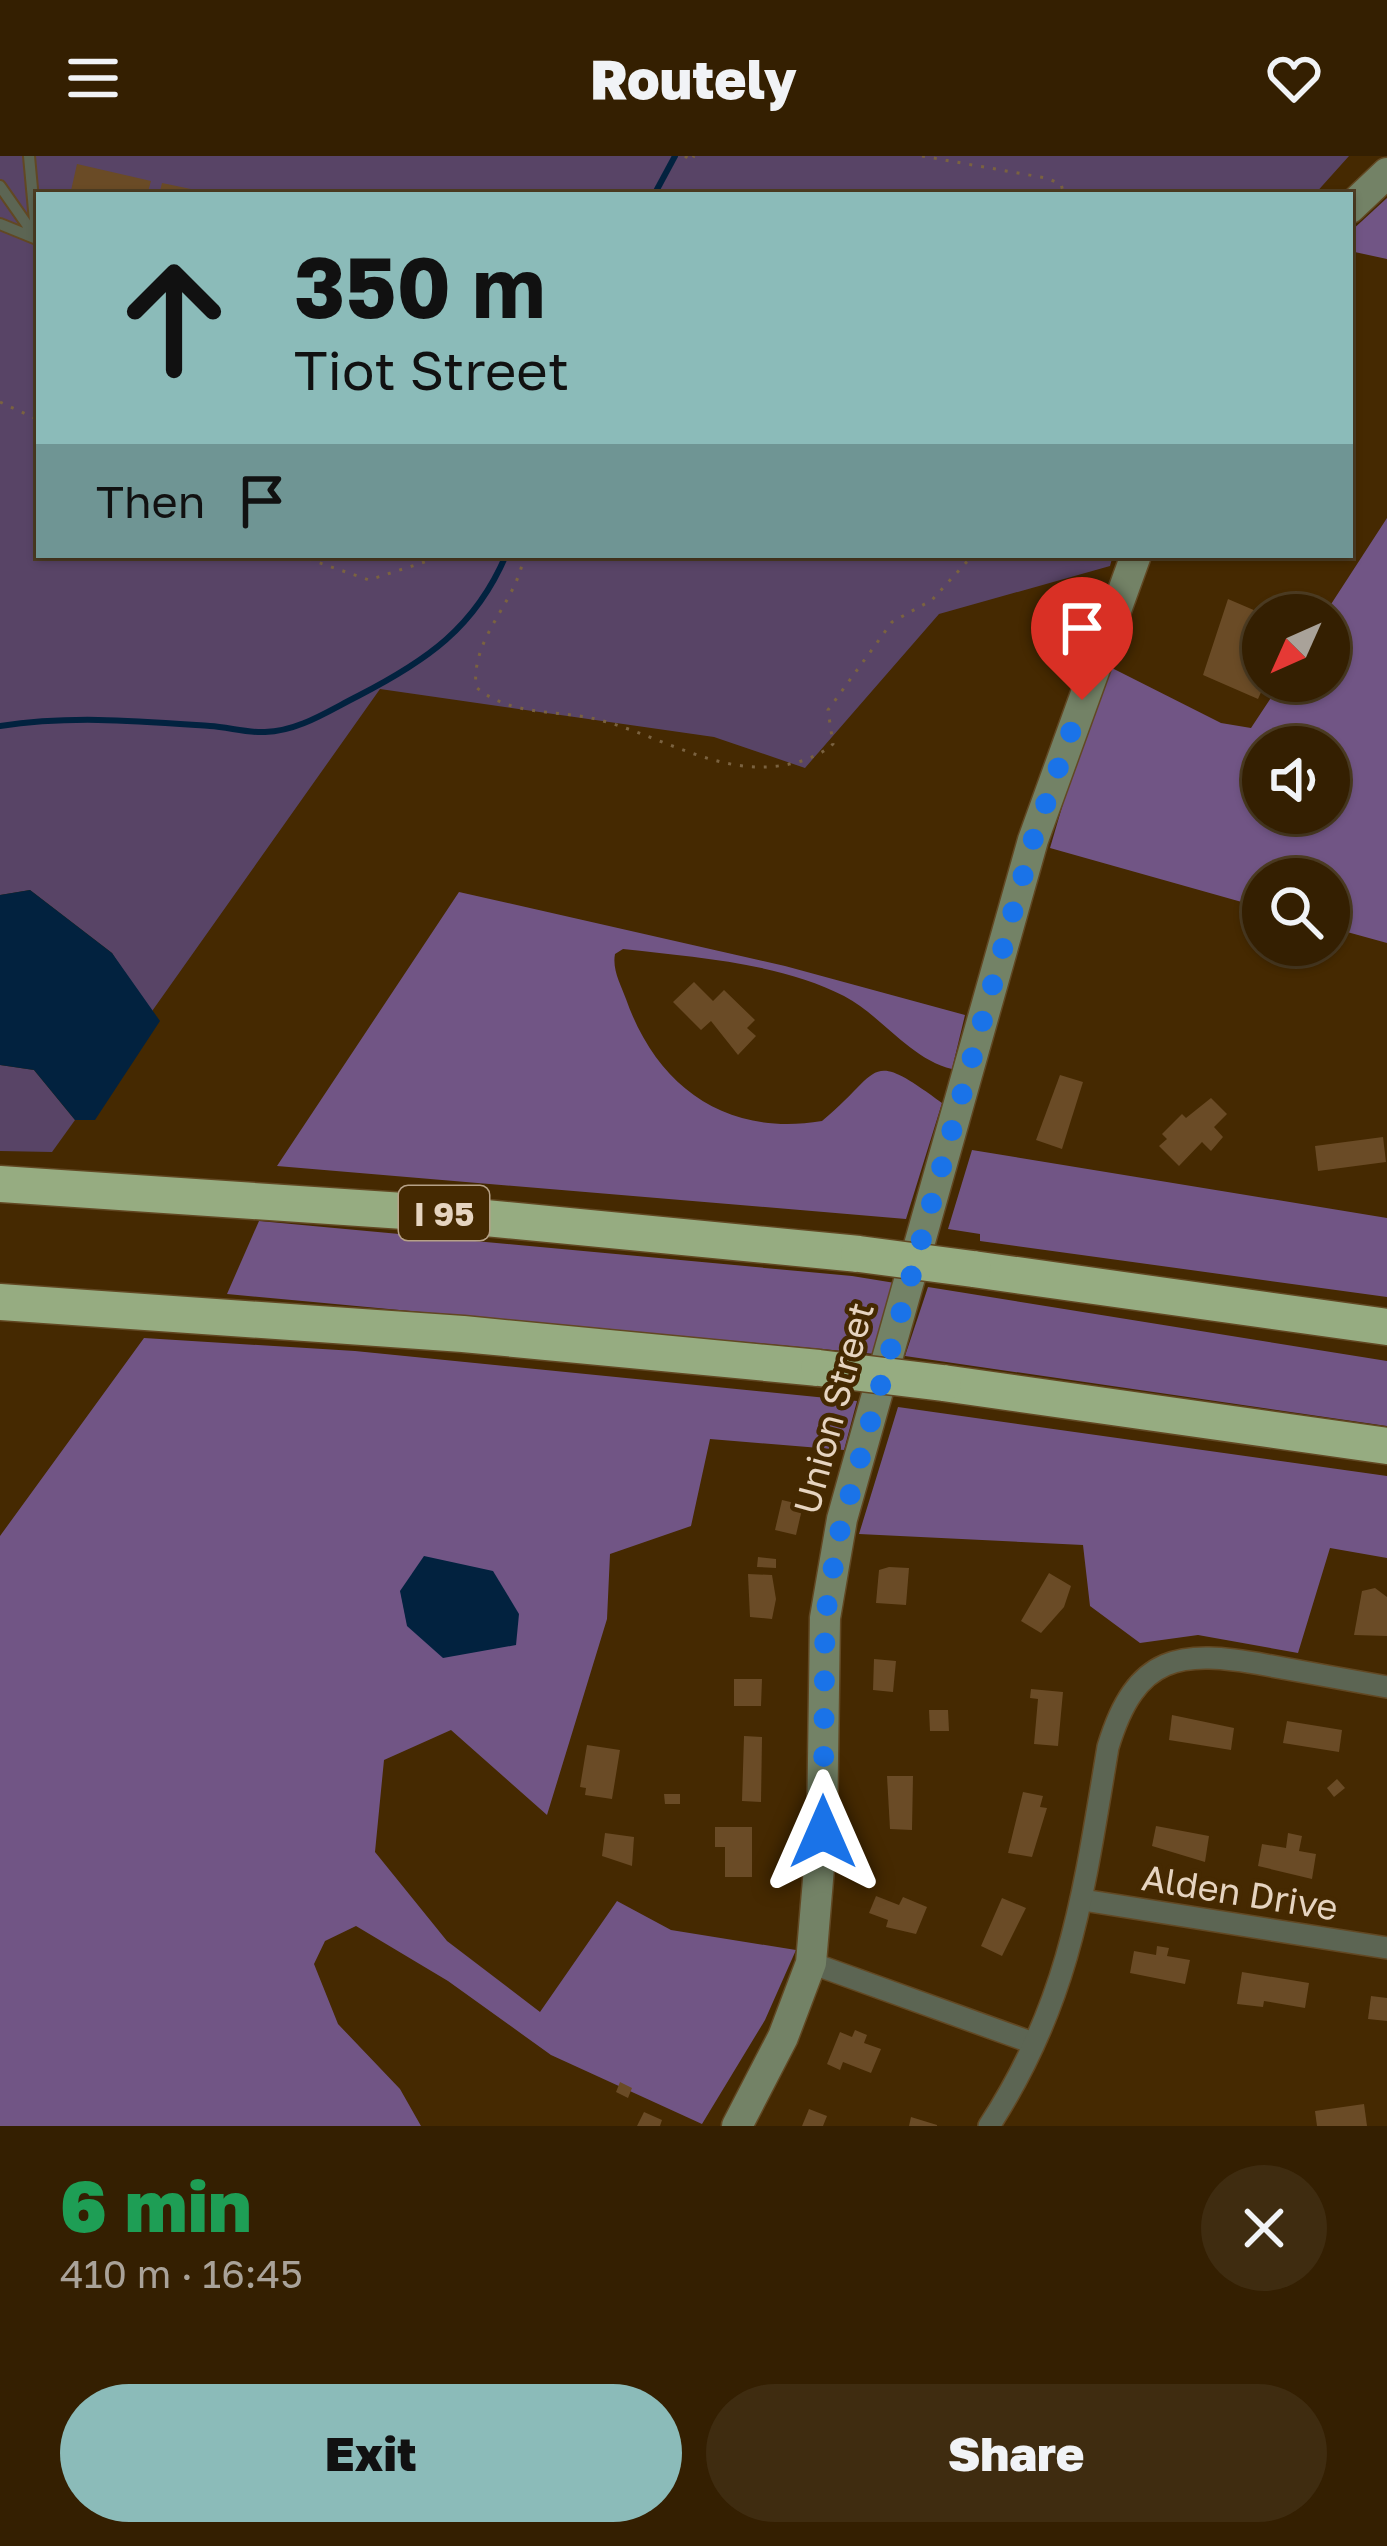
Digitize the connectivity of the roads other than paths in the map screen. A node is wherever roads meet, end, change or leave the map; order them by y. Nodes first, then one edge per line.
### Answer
1 (29, 156) edge
2 (1387, 172) edge
3 (0, 187) edge
4 (1353, 205) edge
5 (36, 221) edge
6 (0, 224) edge
7 (36, 237) edge
8 (36, 239) edge
9 (1135, 558) edge
10 (0, 1184) edge
11 (0, 1302) edge
12 (1387, 1327) edge
13 (1387, 1446) edge
14 (1387, 1687) edge
15 (1083, 1900) junction
16 (1387, 1948) edge
17 (811, 1963) junction
18 (1033, 2043) junction
19 (737, 2126) edge
20 (989, 2126) edge

1 - 5 lane
2 - 4 main road
3 - 7 lane
6 - 8 lane
9 - 17 main road, Union Street
10 - 12 highway, I 95, bridge
11 - 13 highway, bridge
14 - 15 street
15 - 16 street, Alden Drive
15 - 18 street
17 - 18 street
17 - 19 main road, Union Street
18 - 20 street

